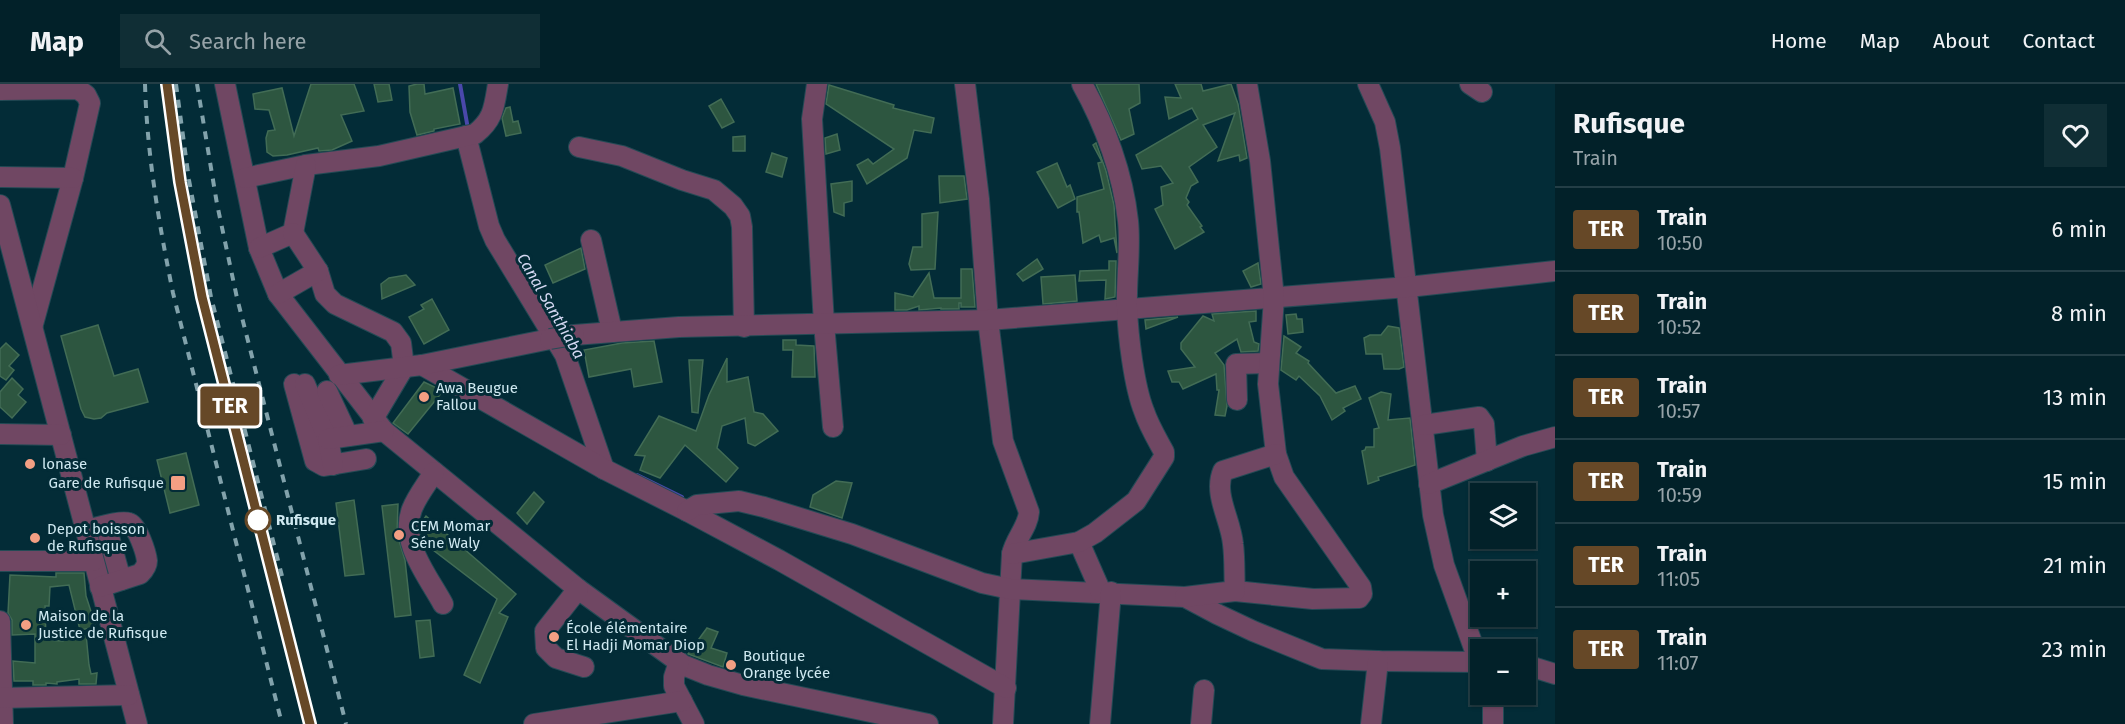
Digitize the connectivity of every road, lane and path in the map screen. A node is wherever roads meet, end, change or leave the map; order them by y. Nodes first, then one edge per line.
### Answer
1 (225, 84) edge
2 (498, 84) edge
3 (965, 84) edge
4 (1082, 84) edge
5 (1247, 84) edge
6 (1368, 84) edge
7 (811, 85) edge
8 (0, 90) edge
9 (88, 90) edge
10 (466, 136) junction
11 (579, 147) dead end
12 (306, 165) junction
13 (0, 177) edge
14 (73, 178) junction
15 (245, 178) junction
16 (0, 205) edge
17 (293, 233) junction
18 (591, 240) dead end
19 (259, 248) junction
20 (318, 271) junction
21 (1555, 271) edge
22 (1408, 286) junction
23 (278, 294) junction
24 (1274, 298) junction
25 (1127, 308) junction
26 (988, 320) junction
27 (824, 324) junction
28 (33, 326) junction
29 (744, 327) junction
30 (612, 331) junction
31 (1268, 363) junction
32 (413, 366) junction
33 (339, 375) junction
34 (1237, 400) dead end
35 (378, 425) junction
36 (1424, 425) junction
37 (833, 427) dead end
38 (0, 434) edge
39 (320, 434) junction
40 (62, 435) junction
41 (348, 436) junction
42 (1555, 437) edge
43 (1276, 454) junction
44 (366, 459) dead end
45 (1487, 461) junction
46 (604, 469) junction
47 (434, 472) junction
48 (1429, 484) junction
49 (687, 511) junction
50 (106, 526) junction
51 (86, 530) junction
52 (1079, 542) junction
53 (1012, 554) junction
54 (0, 561) edge
55 (93, 561) junction
56 (121, 580) junction
57 (100, 587) junction
58 (1010, 589) junction
59 (578, 590) junction
60 (1235, 591) junction
61 (1106, 592) junction
62 (1185, 597) junction
63 (443, 604) dead end
64 (0, 621) edge
65 (1471, 639) edge
66 (1378, 661) junction
67 (679, 662) junction
68 (1470, 662) edge
69 (584, 667) dead end
70 (1536, 668) edge
71 (702, 673) junction
72 (1555, 674) edge
73 (1006, 688) junction
74 (1204, 690) dead end
75 (129, 695) junction
76 (1, 698) edge
77 (682, 701) junction
78 (1493, 705) edge
79 (587, 720) edge
80 (3, 724) edge
81 (137, 724) edge
82 (534, 724) edge
83 (694, 724) edge
84 (928, 724) edge
85 (1003, 724) edge
86 (1100, 724) edge
87 (1201, 724) edge
88 (1371, 724) edge
89 (1493, 724) edge

1 - 15 street
2 - 10 street
3 - 26 street
4 - 25 street
5 - 24 street
6 - 22 street
7 - 27 street
8 - 9 street
9 - 14 street
10 - 12 street
10 - 46 street
11 - 29 street
12 - 15 street
12 - 17 street
13 - 14 street
14 - 28 street
15 - 19 street
16 - 28 street
17 - 19 street
17 - 20 street
18 - 30 street
19 - 23 street
20 - 23 street
20 - 32 street
21 - 22 street
22 - 24 street
22 - 36 street
23 - 33 street
24 - 25 street
24 - 31 street
25 - 26 street
25 - 52 street
26 - 27 street
26 - 53 street
27 - 29 street
27 - 37 street
28 - 40 street
29 - 30 street
30 - 32 street, bridge
31 - 34 street
31 - 43 street
32 - 33 street
32 - 35 street
32 - 46 street
33 - 35 street
35 - 41 street
35 - 47 street
36 - 45 street
36 - 48 street
38 - 40 street
39 - 41 street
39 - 41 street
39 - 44 street
40 - 51 street
42 - 45 street
43 - 60 street
43 - 60 street
45 - 48 street
46 - 49 street
47 - 59 street
47 - 63 street
48 - 65 street
49 - 58 street
49 - 73 street
50 - 51 street
50 - 56 street
50 - 56 street
51 - 55 street
52 - 53 street
52 - 61 street
53 - 58 street
54 - 55 street
55 - 57 street
56 - 57 street
57 - 75 street
58 - 61 street
58 - 73 street
59 - 67 street
59 - 69 street
60 - 62 street
61 - 62 street
61 - 86 street
62 - 66 street
64 - 76 street
66 - 68 street
66 - 88 street
67 - 71 street
67 - 77 street
70 - 72 street
71 - 77 street
71 - 84 street
73 - 85 street
74 - 87 street
75 - 76 street
75 - 81 street
76 - 80 street
77 - 79 street
77 - 83 street
78 - 89 street
79 - 82 street

